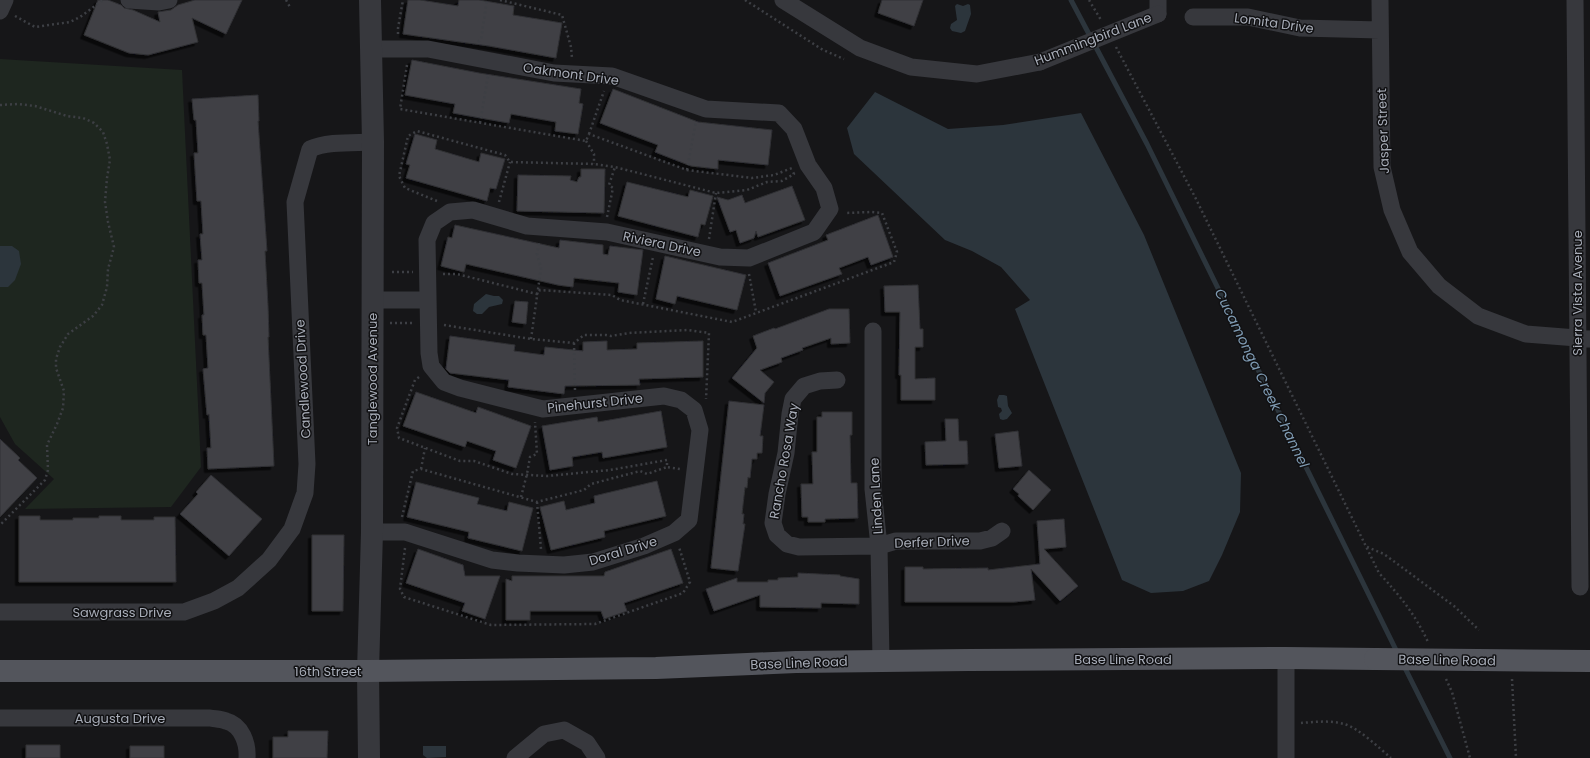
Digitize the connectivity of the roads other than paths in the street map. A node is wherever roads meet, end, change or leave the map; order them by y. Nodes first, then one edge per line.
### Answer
1 (129, 0) edge
2 (169, 0) edge
3 (370, 0) edge
4 (783, 0) edge
5 (1380, 0) edge
6 (1575, 0) edge
7 (1158, 7) edge
8 (1193, 16) dead end
9 (1380, 30) junction
10 (372, 49) junction
11 (373, 142) junction
12 (830, 209) joint
13 (372, 300) junction
14 (428, 300) junction
15 (873, 331) dead end
16 (1584, 339) edge
17 (838, 380) dead end
18 (694, 410) joint
19 (1002, 531) dead end
20 (372, 532) junction
21 (787, 544) joint
22 (879, 546) junction
23 (1580, 587) dead end
24 (238, 588) joint
25 (0, 612) edge
26 (1286, 658) junction
27 (881, 661) junction
28 (1590, 661) edge
29 (656, 668) joint
30 (0, 671) edge
31 (368, 671) junction
32 (0, 718) edge
33 (247, 758) edge
34 (370, 758) edge
35 (515, 758) edge
36 (597, 758) edge
37 (1286, 758) edge

1 - 2 street
3 - 10 street, Tanglewood Avenue
4 - 7 street, Hummingbird Lane, bridge
5 - 9 street, Jasper Street
6 - 16 street, Sierra Vista Avenue
8 - 9 street, Lomita Drive
9 - 16 street, Jasper Street
10 - 11 street, Tanglewood Avenue
10 - 12 street, Oakmont Drive
11 - 13 street, Tanglewood Avenue
11 - 24 street, Candlewood Drive
12 - 14 street, Riviera Drive
13 - 14 street
13 - 20 street, Tanglewood Avenue
14 - 18 street, Pinehurst Drive
15 - 22 street, Linden Lane
16 - 23 street, Sierra Vista Avenue
17 - 21 street, Rancho Rosa Way
18 - 20 street, Doral Drive
19 - 22 street, Derfer Drive
20 - 31 street, Tanglewood Avenue
21 - 22 street, Derfer Drive
22 - 27 street, Linden Lane
24 - 25 street, Sawgrass Drive
26 - 27 main road, Base Line Road
26 - 28 main road, Base Line Road, bridge
26 - 37 street
27 - 29 main road, Base Line Road
29 - 31 main road, 16th Street
30 - 31 main road, 16th Street
31 - 34 street, Tanglewood Avenue
32 - 33 street, Augusta Drive
35 - 36 street

